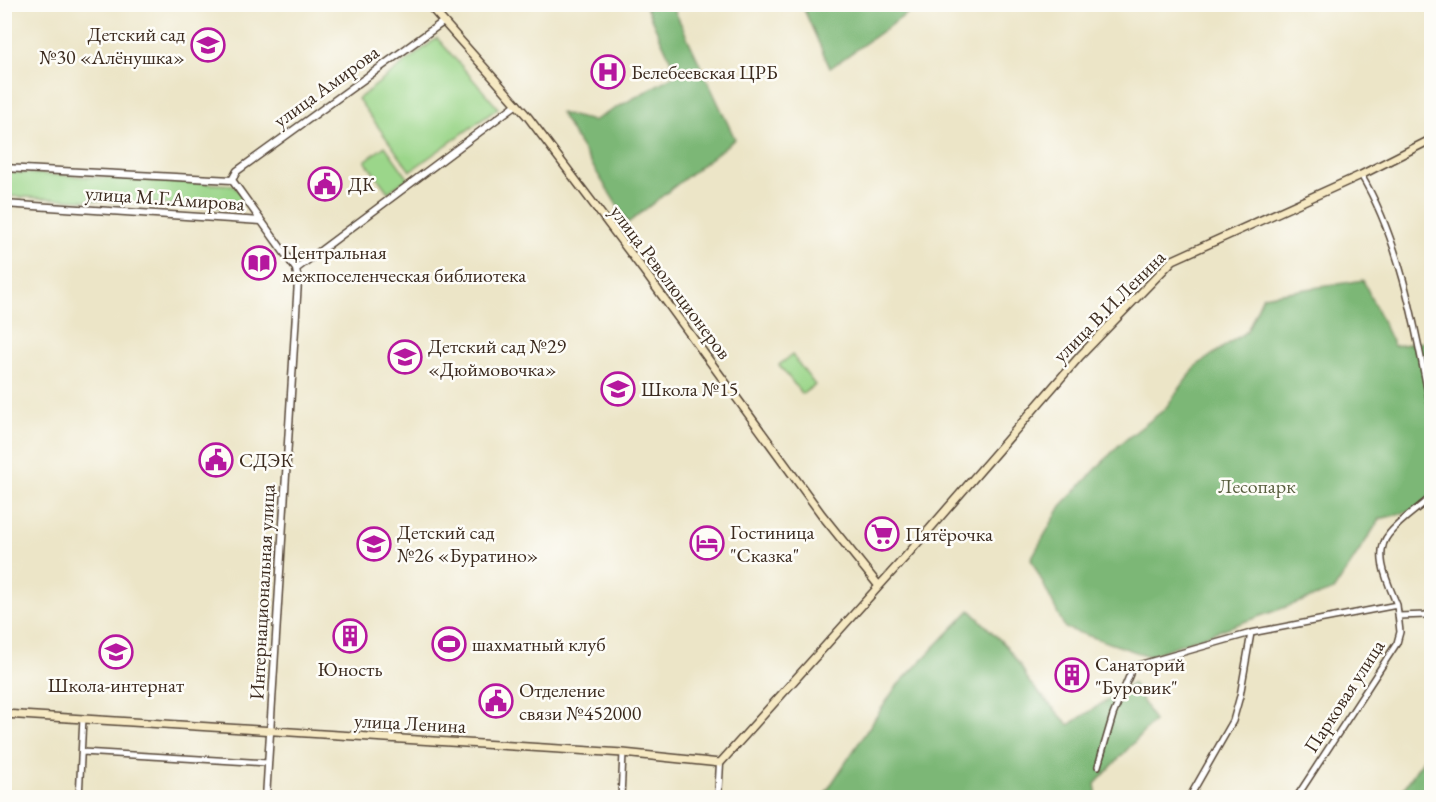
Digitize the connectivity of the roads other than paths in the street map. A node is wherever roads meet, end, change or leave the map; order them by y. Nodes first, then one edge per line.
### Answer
1 (428, 4) edge
2 (443, 22) junction
3 (517, 104) junction
4 (1431, 139) edge
5 (4, 168) edge
6 (1361, 175) junction
7 (232, 180) junction
8 (4, 204) edge
9 (261, 221) junction
10 (296, 268) junction
11 (1431, 415) edge
12 (1431, 496) edge
13 (879, 586) junction
14 (1397, 605) junction
15 (1431, 610) edge
16 (1399, 616) junction
17 (1429, 616) edge
18 (1251, 633) junction
19 (4, 714) edge
20 (83, 718) junction
21 (270, 731) junction
22 (82, 752) junction
23 (624, 753) junction
24 (268, 763) junction
25 (720, 763) junction
26 (1098, 766) dead end
27 (79, 798) edge
28 (266, 798) edge
29 (621, 798) edge
30 (718, 798) edge
31 (1189, 798) edge
32 (1296, 798) edge

1 - 2 main road, улица Революционеров
2 - 3 main road, улица Революционеров
2 - 7 street, улица Амирова
3 - 10 street
3 - 13 main road, улица Революционеров
4 - 6 main road, улица В.И.Ленина
5 - 7 street, улица М.Г.Амирова
6 - 11 street
6 - 13 main road, улица В.И.Ленина
7 - 9 street, улица М.Г.Амирова
8 - 9 street, улица М.Г.Амирова
9 - 10 street
10 - 21 street, Интернациональная улица
12 - 14 street, Парковая улица
13 - 25 main road
14 - 16 street, Парковая улица
14 - 18 street
15 - 17 street
16 - 17 street
16 - 32 street, Парковая улица
18 - 26 street
18 - 31 street
19 - 20 main road, улица Ленина
20 - 21 main road, улица Ленина
20 - 22 street
21 - 23 main road, улица Ленина
21 - 24 street, Интернациональная улица
22 - 24 street
22 - 27 street
23 - 25 main road, улица Ленина
23 - 29 street
24 - 28 street, Интернациональная улица
25 - 30 street

